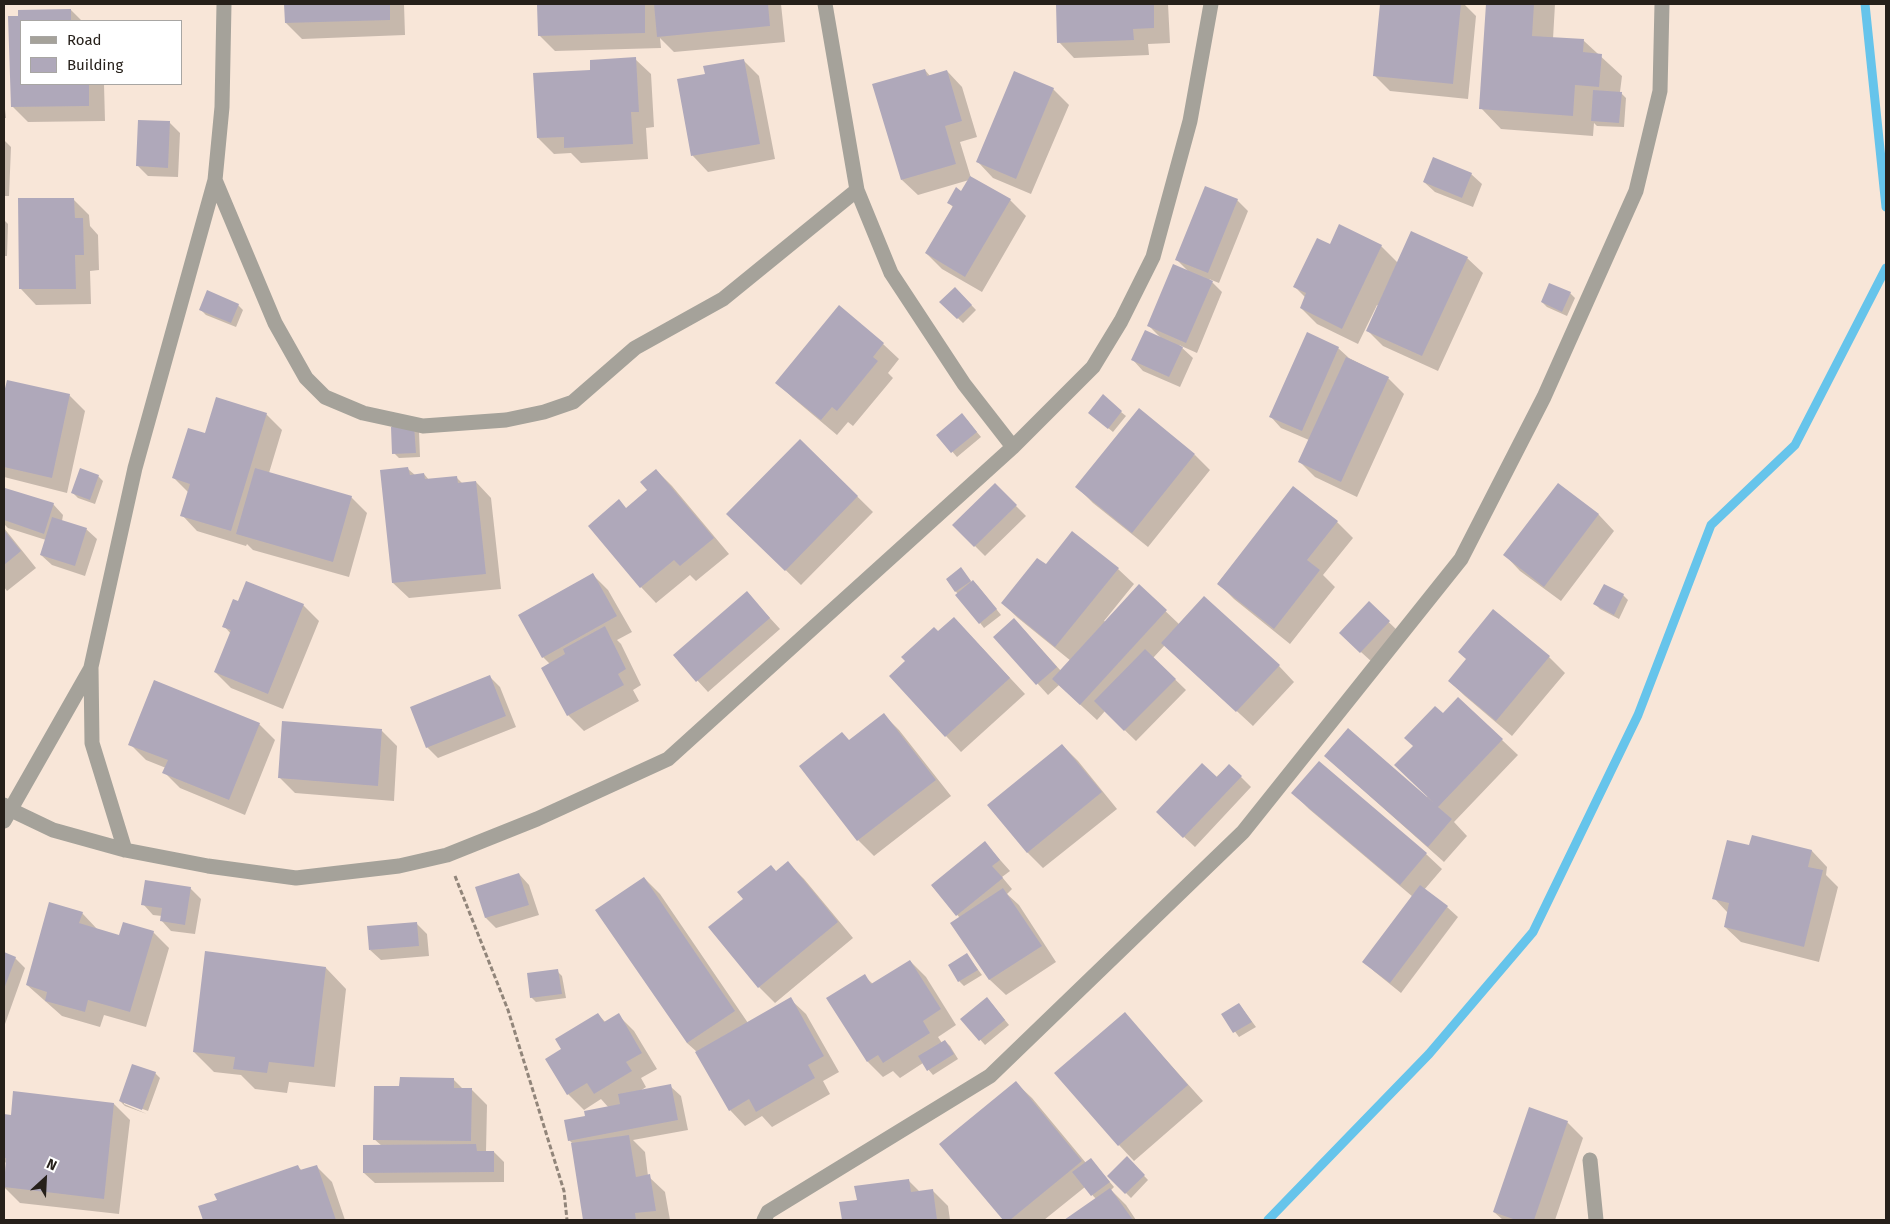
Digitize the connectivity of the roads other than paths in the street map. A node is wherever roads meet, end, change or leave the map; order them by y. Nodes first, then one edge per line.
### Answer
1 (224, 4) edge
2 (825, 4) edge
3 (1211, 4) edge
4 (1662, 4) edge
5 (215, 180) junction
6 (857, 190) junction
7 (1013, 447) junction
8 (91, 667) junction
9 (5, 812) edge
10 (124, 850) junction
11 (1590, 1160) dead end
12 (764, 1220) edge
13 (1596, 1220) edge

1 - 5 street
2 - 6 street
3 - 7 street
4 - 12 street
5 - 6 street
5 - 8 street
6 - 7 street
7 - 10 street
8 - 9 street
8 - 10 street
9 - 10 street
11 - 13 street

